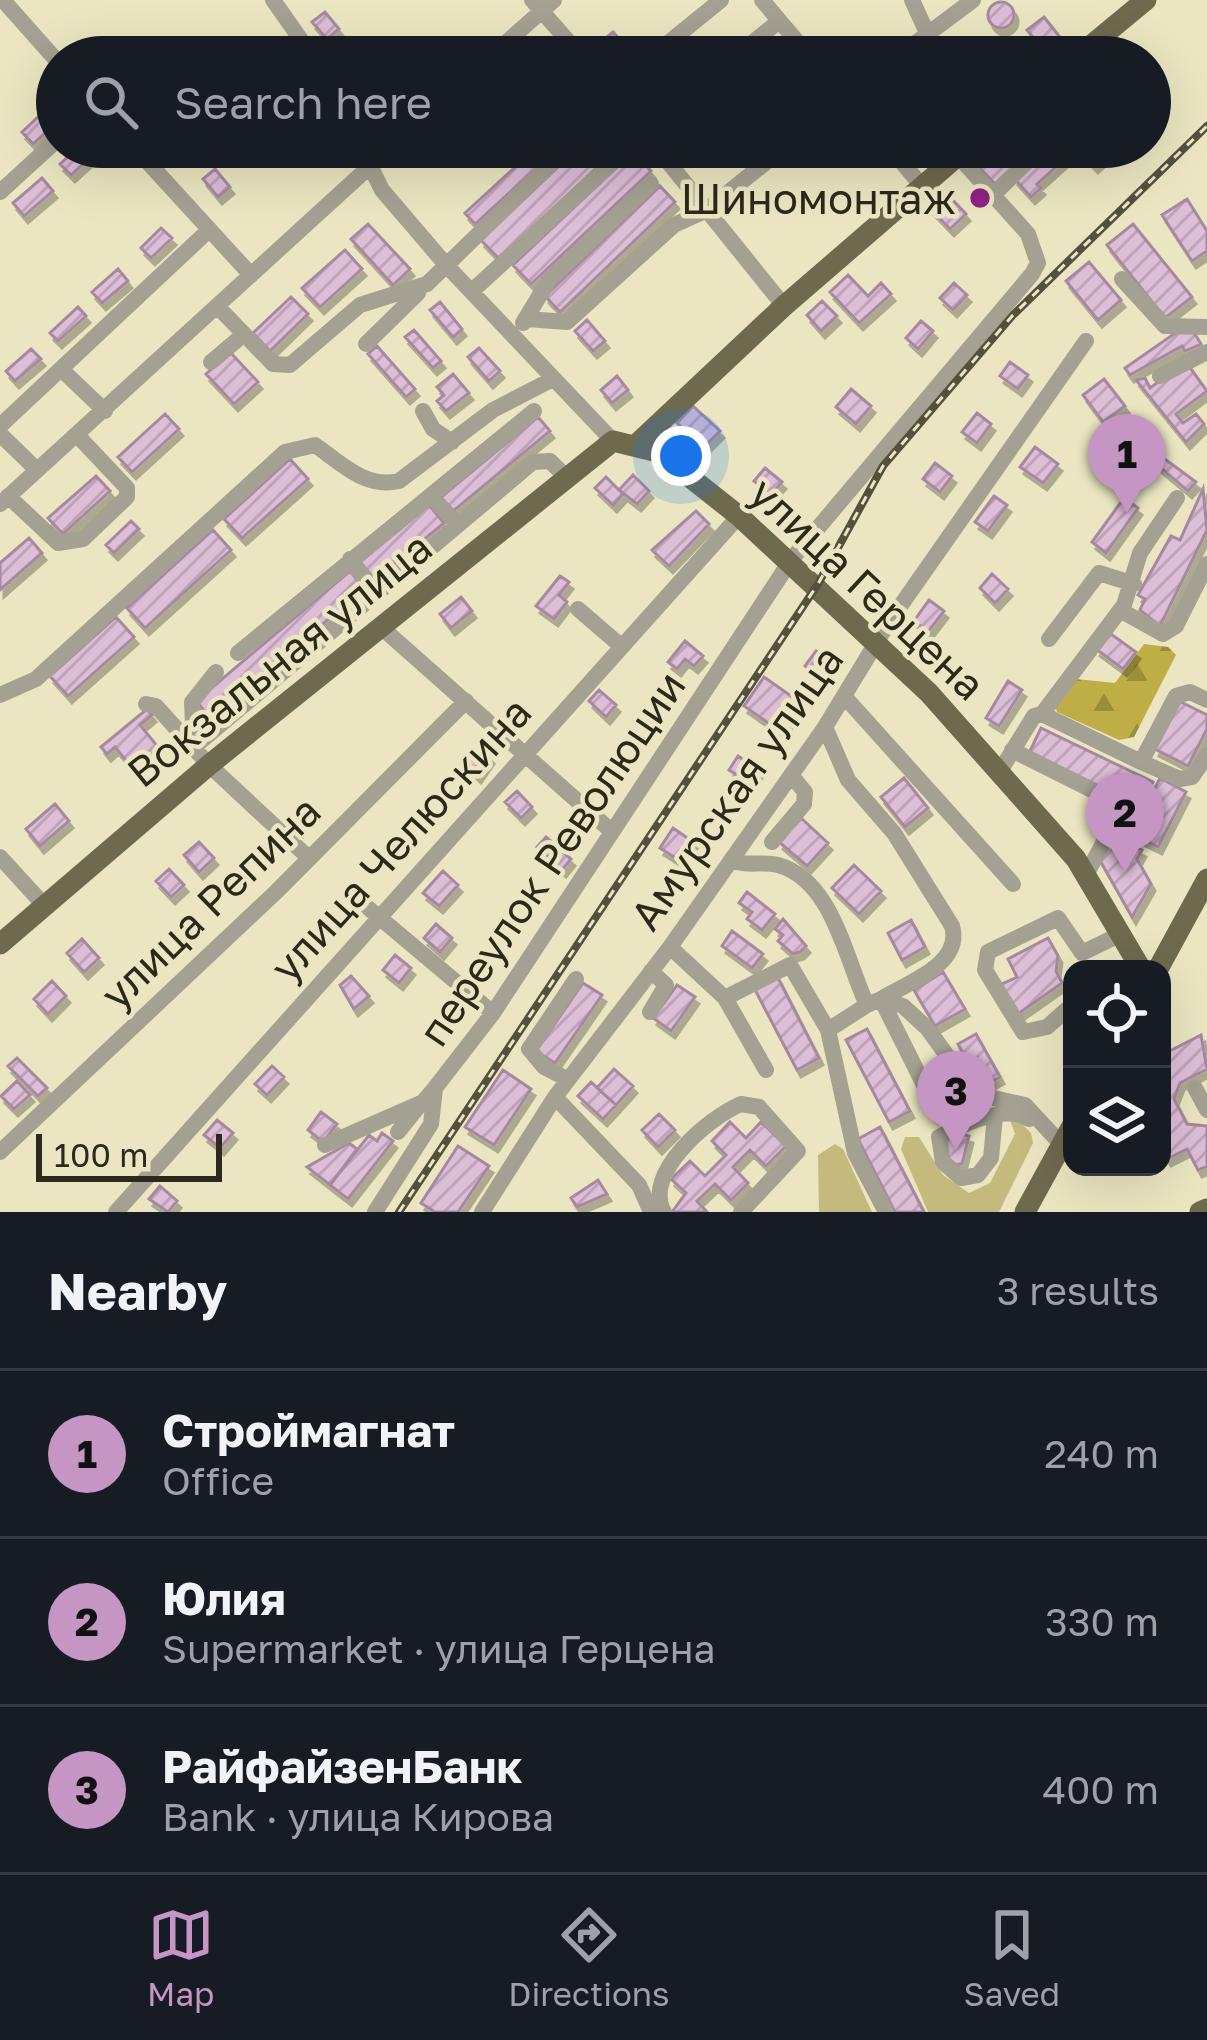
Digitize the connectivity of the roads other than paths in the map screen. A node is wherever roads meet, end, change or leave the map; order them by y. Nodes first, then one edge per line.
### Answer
1 (3, 0) edge
2 (273, 0) edge
3 (721, 0) edge
4 (762, 0) edge
5 (911, 0) edge
6 (973, 0) edge
7 (1146, 0) edge
8 (542, 4) edge
9 (778, 22) junction
10 (927, 32) junction
11 (298, 36) edge
12 (511, 36) edge
13 (566, 36) edge
14 (677, 36) edge
15 (761, 36) edge
16 (791, 36) edge
17 (922, 36) edge
18 (929, 36) edge
19 (1102, 36) edge
20 (36, 38) edge
21 (36, 159) edge
22 (153, 168) edge
23 (367, 168) edge
24 (370, 168) edge
25 (547, 168) edge
26 (607, 168) edge
27 (672, 168) edge
28 (759, 168) edge
29 (907, 168) edge
30 (943, 168) edge
31 (975, 168) edge
32 (1021, 168) edge
33 (651, 184) dead end
34 (922, 186) junction
35 (0, 192) edge
36 (993, 195) junction
37 (705, 211) junction
38 (209, 230) junction
39 (447, 266) junction
40 (251, 275) junction
41 (1122, 278) dead end
42 (427, 284) junction
43 (472, 291) junction
44 (784, 306) junction
45 (217, 307) junction
46 (527, 320) junction
47 (1207, 326) edge
48 (510, 334) junction
49 (243, 335) junction
50 (1086, 341) dead end
51 (366, 344) dead end
52 (1207, 352) edge
53 (211, 362) dead end
54 (62, 370) junction
55 (1160, 376) dead end
56 (553, 379) junction
57 (105, 411) junction
58 (423, 411) dead end
59 (534, 411) dead end
60 (0, 430) edge
61 (77, 435) junction
62 (613, 441) junction
63 (452, 442) junction
64 (637, 444) junction
65 (37, 470) junction
66 (566, 477) junction
67 (431, 496) junction
68 (1177, 498) dead end
69 (4, 500) edge
70 (739, 516) junction
71 (457, 524) junction
72 (350, 559) junction
73 (791, 560) junction
74 (1207, 564) edge
75 (1133, 584) junction
76 (375, 591) junction
77 (578, 609) dead end
78 (1120, 610) junction
79 (381, 627) junction
80 (1049, 639) dead end
81 (878, 644) junction
82 (621, 646) junction
83 (238, 653) dead end
84 (217, 672) dead end
85 (0, 695) edge
86 (844, 696) junction
87 (1207, 700) edge
88 (466, 701) junction
89 (146, 704) dead end
90 (1042, 714) junction
91 (825, 728) junction
92 (194, 747) junction
93 (1012, 750) junction
94 (526, 752) junction
95 (1207, 755) edge
96 (1141, 762) junction
97 (208, 765) junction
98 (1000, 771) junction
99 (791, 775) junction
100 (609, 830) junction
101 (772, 842) dead end
102 (0, 857) edge
103 (309, 858) junction
104 (731, 860) junction
105 (1086, 875) junction
106 (1207, 879) edge
107 (1012, 884) dead end
108 (361, 902) dead end
109 (43, 904) junction
110 (377, 918) junction
111 (1121, 934) junction
112 (0, 944) edge
113 (670, 947) junction
114 (1083, 960) edge
115 (1085, 960) edge
116 (1137, 960) edge
117 (1163, 960) edge
118 (651, 971) junction
119 (576, 979) dead end
120 (725, 998) junction
121 (874, 1002) junction
122 (493, 1012) junction
123 (650, 1012) dead end
124 (1063, 1013) edge
125 (828, 1030) junction
126 (766, 1070) dead end
127 (567, 1079) junction
128 (1195, 1088) dead end
129 (429, 1095) junction
130 (555, 1097) junction
131 (1207, 1110) edge
132 (995, 1116) dead end
133 (940, 1117) dead end
134 (398, 1132) dead end
135 (1063, 1133) edge
136 (1063, 1134) edge
137 (1063, 1143) edge
138 (325, 1145) dead end
139 (0, 1152) edge
140 (116, 1212) edge
141 (375, 1212) edge
142 (482, 1212) edge
143 (651, 1212) edge
144 (664, 1212) edge
145 (741, 1212) edge
146 (886, 1212) edge
147 (1025, 1212) edge

1 - 20 street
2 - 11 street
3 - 14 street
4 - 9 street
5 - 10 street
6 - 10 street
7 - 19 main road
8 - 12 street
8 - 13 street
9 - 15 street
9 - 16 street
10 - 17 street
10 - 18 street
21 - 35 street
22 - 38 street
23 - 40 street
24 - 39 street
25 - 39 street
26 - 43 street
27 - 37 street
28 - 37 street
29 - 34 street
30 - 34 main road
31 - 36 street
32 - 36 street
33 - 46 street
34 - 44 main road
36 - 73 street, переулок Революции
37 - 44 street
37 - 46 street
38 - 40 street
38 - 54 street
39 - 42 street
39 - 43 street
40 - 45 street
41 - 47 street
42 - 49 street
42 - 51 street
43 - 48 street
44 - 64 main road
45 - 49 street
45 - 57 street
46 - 48 street
48 - 56 street
49 - 53 street
50 - 81 street, Амурская улица
52 - 55 street
54 - 57 street
54 - 60 street
56 - 62 street
56 - 63 street
57 - 61 street
58 - 63 street
59 - 67 street
60 - 65 street
61 - 65 street
61 - 69 street
62 - 64 main road, улица Герцена
62 - 66 main road, Вокзальная улица
63 - 85 street
64 - 70 main road, улица Герцена
65 - 69 street
66 - 71 street
66 - 79 main road, Вокзальная улица
67 - 71 street
67 - 72 street
68 - 75 street
70 - 73 main road, улица Герцена
70 - 82 street, улица Челюскина
71 - 76 street
72 - 76 street
72 - 83 street
73 - 81 main road, улица Герцена
73 - 100 street, переулок Революции
74 - 78 street
75 - 78 street
75 - 80 street
76 - 92 street
77 - 82 street
78 - 90 street
79 - 88 street
79 - 97 main road, Вокзальная улица
81 - 86 street, Амурская улица
81 - 98 main road, улица Герцена
82 - 94 street, улица Челюскина
84 - 92 street
86 - 91 street, Амурская улица
86 - 107 street
87 - 96 street
88 - 94 street
88 - 103 street, улица Репина
89 - 92 street
90 - 93 street
90 - 96 street
91 - 99 street, Амурская улица
91 - 121 street
92 - 97 street
93 - 98 street
93 - 105 street
94 - 100 street
94 - 110 street, улица Челюскина
95 - 96 street
97 - 103 street
97 - 109 main road, Вокзальная улица
98 - 105 main road, улица Герцена
99 - 101 street
99 - 104 street, Амурская улица
100 - 122 street, переулок Революции
102 - 109 street
103 - 139 street, улица Репина
104 - 113 street, Амурская улица
104 - 121 street
105 - 111 main road, улица Герцена
106 - 117 main road
108 - 110 street
109 - 112 main road, Вокзальная улица
110 - 122 street
110 - 140 street, улица Челюскина
111 - 115 street
111 - 116 main road, улица Герцена
113 - 118 street, Амурская улица
113 - 120 street
114 - 124 street
118 - 123 street
118 - 127 street, Амурская улица
119 - 127 street
120 - 125 street
120 - 126 street
121 - 125 street
121 - 133 street
121 - 135 street
122 - 129 street, переулок Революции
125 - 146 street
127 - 130 street, Амурская улица
128 - 131 street
129 - 134 street
129 - 138 street, переулок Революции
129 - 141 street
130 - 142 street, Амурская улица
130 - 143 street
132 - 136 street
137 - 147 main road
144 - 145 street

